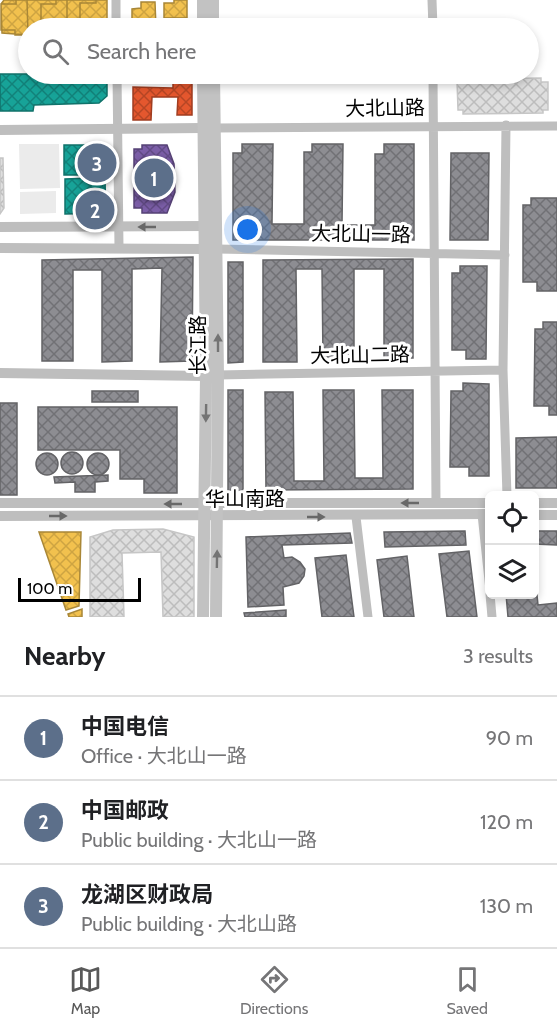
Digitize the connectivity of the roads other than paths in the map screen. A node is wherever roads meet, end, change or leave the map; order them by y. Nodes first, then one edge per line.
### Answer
1 (116, 0) edge
2 (202, 0) edge
3 (213, 0) edge
4 (432, 0) edge
5 (116, 18) edge
6 (203, 18) edge
7 (213, 18) edge
8 (432, 18) edge
9 (117, 84) edge
10 (204, 84) edge
11 (213, 84) edge
12 (433, 84) edge
13 (506, 125) junction
14 (433, 126) junction
15 (557, 126) edge
16 (208, 128) junction
17 (118, 129) junction
18 (0, 130) edge
19 (205, 226) junction
20 (0, 227) edge
21 (119, 227) junction
22 (0, 248) edge
23 (119, 248) junction
24 (211, 249) junction
25 (434, 253) junction
26 (505, 255) junction
27 (503, 370) junction
28 (434, 371) junction
29 (0, 374) edge
30 (212, 376) junction
31 (507, 491) edge
32 (0, 503) edge
33 (435, 503) junction
34 (485, 503) edge
35 (539, 503) edge
36 (557, 503) edge
37 (211, 510) junction
38 (485, 514) edge
39 (539, 515) edge
40 (557, 515) edge
41 (0, 516) edge
42 (356, 517) junction
43 (490, 599) edge
44 (203, 617) edge
45 (216, 617) edge
46 (368, 617) edge
47 (492, 617) edge

1 - 5 street
2 - 6 main road
3 - 7 main road
4 - 8 street
9 - 17 street
10 - 16 main road, 长江路
11 - 16 main road, 长江路
12 - 14 street
13 - 14 street, 大北山路
13 - 15 street, 大北山路
13 - 26 street
14 - 16 street, 大北山路
14 - 25 street
16 - 17 street, 大北山路
16 - 19 main road, 长江路
16 - 24 main road, 长江路
17 - 18 street, 大北山路
17 - 21 street
19 -> 21 street
19 - 24 main road, 长江路
20 - 21 street
21 - 23 street
22 - 23 street, 大北山一路
23 - 24 street, 大北山一路
24 - 25 street, 大北山一路
24 - 30 main road, 长江路
25 - 26 street, 大北山一路
25 - 28 street
26 - 27 street
27 - 28 street, 大北山二路
27 - 31 street
28 - 30 street, 大北山二路
28 - 33 street
29 - 30 street, 大北山二路
30 - 37 main road, 长江路
37 -> 32 street, 华山南路
33 - 34 street, 华山南路
33 -> 37 street, 华山南路
35 - 36 street
41 -> 37 street, 华山南路
37 -> 42 street, 华山南路
37 - 44 main road, 长江路
45 -> 37 main road, 长江路
38 - 42 street, 华山南路
39 - 40 street
42 - 46 street
43 - 47 street

